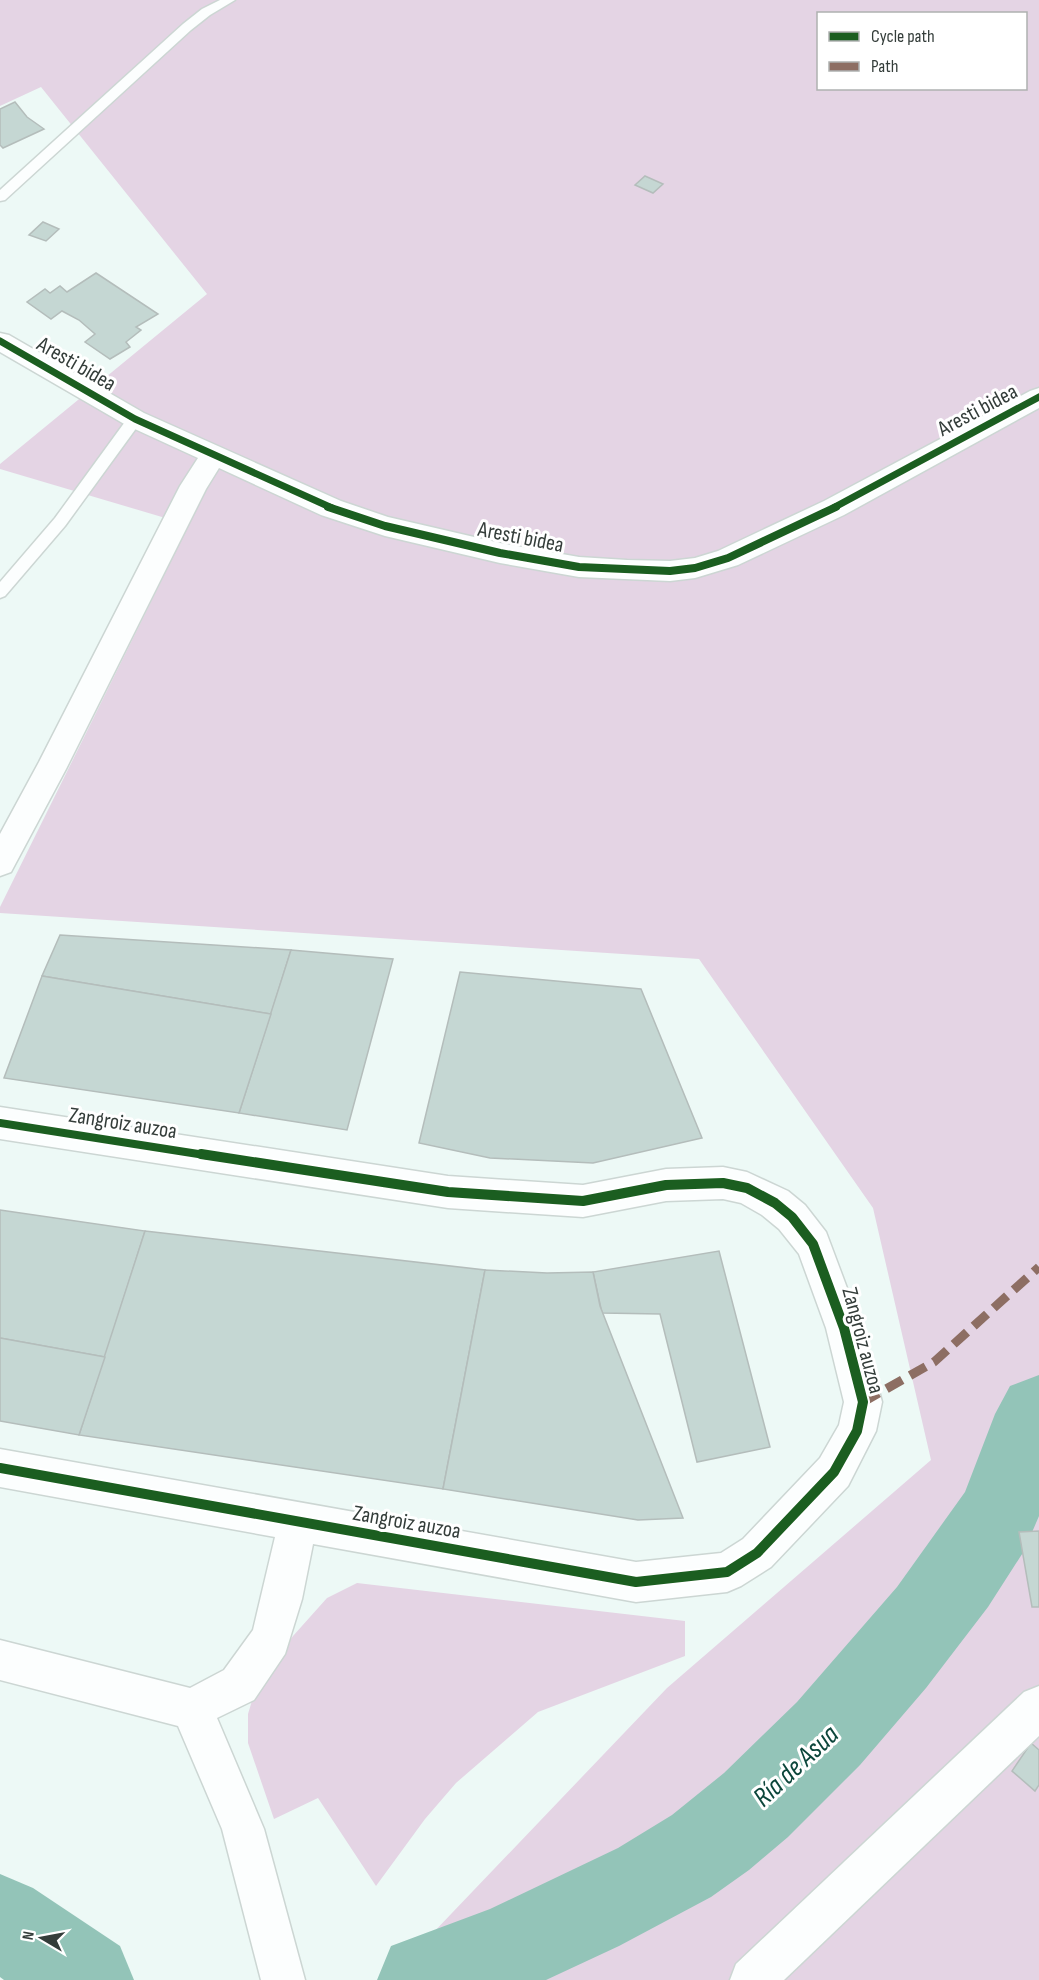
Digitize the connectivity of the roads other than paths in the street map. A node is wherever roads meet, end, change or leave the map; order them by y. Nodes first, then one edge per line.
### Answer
1 (229, 0) edge
2 (0, 197) edge
3 (0, 341) edge
4 (1039, 397) edge
5 (135, 420) junction
6 (214, 455) junction
7 (0, 592) edge
8 (0, 863) edge
9 (0, 1123) edge
10 (0, 1468) edge
11 (298, 1521) junction
12 (0, 1660) edge
13 (1039, 1707) edge
14 (192, 1709) junction
15 (283, 1980) edge
16 (752, 1980) edge

1 - 2 lane
3 - 5 street, Aresti bidea
4 - 6 street, Aresti bidea
5 - 6 street, Aresti bidea
5 - 7 lane
6 - 8 street
9 - 11 street, Zangroiz auzoa
10 - 11 street, Zangroiz auzoa
11 - 14 street
12 - 14 street
13 - 16 street
14 - 15 street

